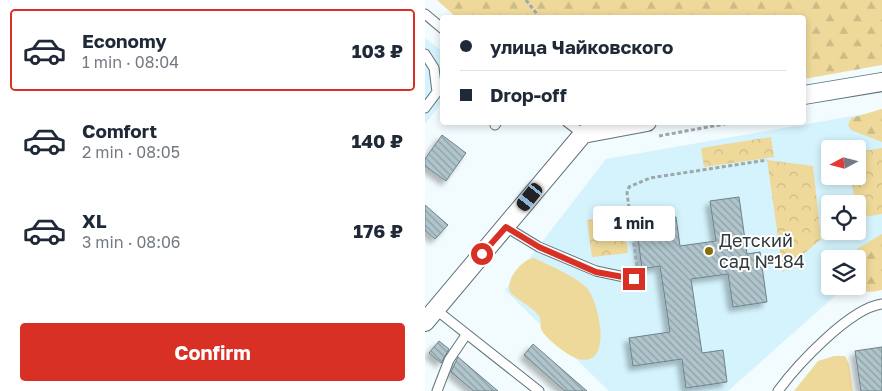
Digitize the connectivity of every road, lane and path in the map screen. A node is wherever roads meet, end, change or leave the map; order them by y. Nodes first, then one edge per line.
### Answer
1 (526, 0) edge
2 (425, 14) edge
3 (538, 15) edge
4 (440, 26) edge
5 (425, 54) edge
6 (882, 82) edge
7 (806, 95) edge
8 (425, 108) edge
9 (571, 125) edge
10 (631, 125) edge
11 (583, 134) junction
12 (767, 160) dead end
13 (506, 227) junction
14 (634, 279) joint
15 (882, 304) edge
16 (430, 316) edge
17 (466, 335) junction
18 (437, 391) edge
19 (539, 391) edge
20 (778, 391) edge

1 - 3 path
2 - 4 lane
5 - 8 lane
6 - 7 street
9 - 11 lane
10 - 11 street
11 - 13 street
12 - 14 path
13 - 14 lane
13 - 16 street
15 - 20 lane
16 - 17 lane
17 - 18 lane
17 - 19 lane

